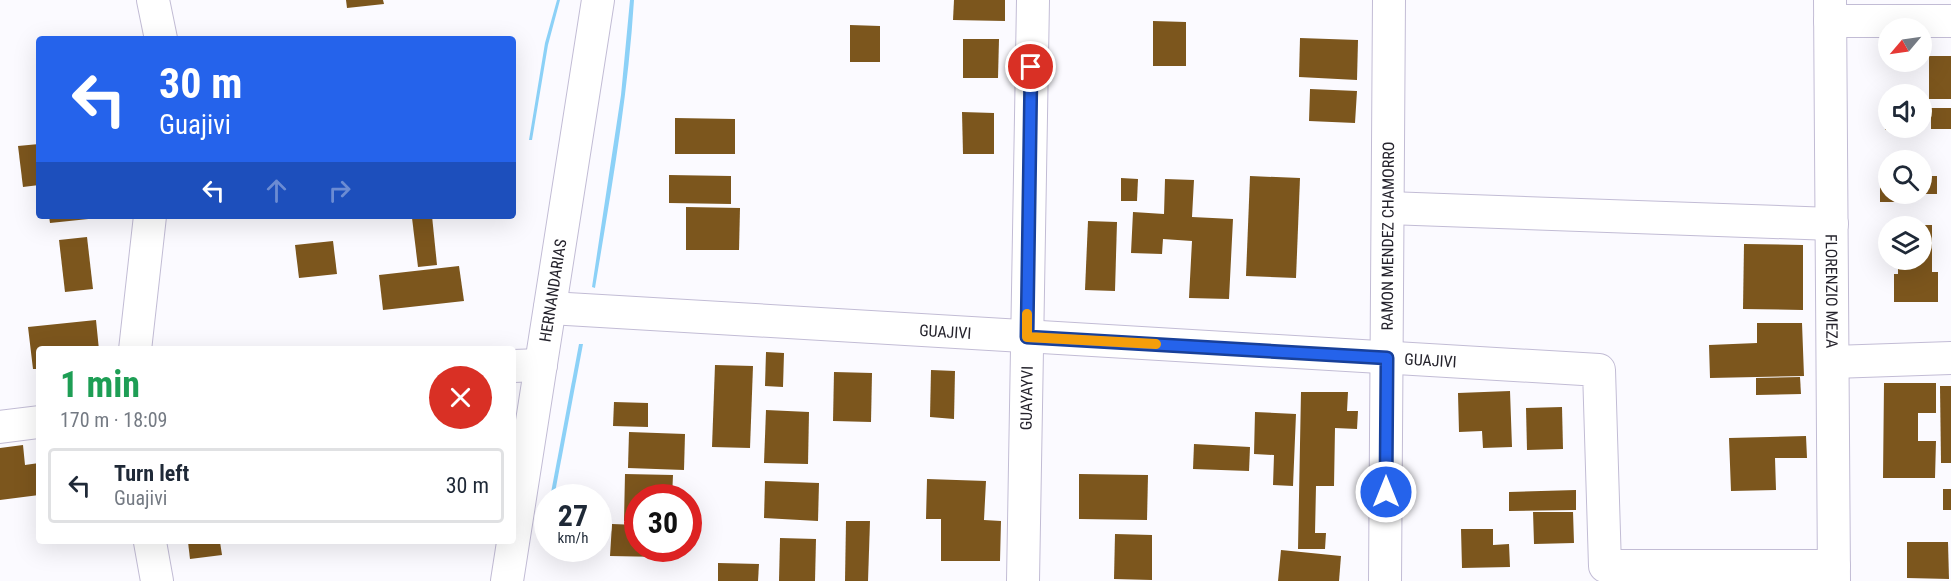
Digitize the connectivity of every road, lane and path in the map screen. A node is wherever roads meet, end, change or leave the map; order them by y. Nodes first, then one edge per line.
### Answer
1 (153, 0) edge
2 (598, 0) edge
3 (1032, 0) edge
4 (1389, 0) edge
5 (1830, 11) edge
6 (1951, 21) edge
7 (160, 36) edge
8 (1388, 208) junction
9 (150, 219) edge
10 (1832, 224) junction
11 (550, 308) junction
12 (1027, 337) junction
13 (135, 346) edge
14 (1387, 358) junction
15 (1951, 358) edge
16 (1833, 362) junction
17 (527, 365) edge
18 (36, 422) edge
19 (0, 427) edge
20 (516, 484) edge
21 (150, 544) edge
22 (510, 544) edge
23 (1834, 574) edge
24 (157, 581) edge
25 (507, 581) edge
26 (1023, 581) edge
27 (1385, 581) edge

1 - 7 street
2 - 11 street, HERNANDARIAS
3 - 12 street, GUAYAYVI
4 - 8 street, RAMON MENDEZ CHAMORRO
5 - 6 street
5 - 10 street, FLORENZIO MEZA
8 - 10 street
8 - 14 street, RAMON MENDEZ CHAMORRO
9 - 13 street
10 - 16 street, FLORENZIO MEZA
11 - 12 street, GUAJIVI
11 - 17 street, HERNANDARIAS
12 - 14 street, GUAJIVI
12 - 26 street, GUAYAYVI
14 - 23 street, GUAJIVI
14 - 27 street, RAMON MENDEZ CHAMORRO
15 - 16 street
16 - 23 street, FLORENZIO MEZA
17 - 20 street, HERNANDARIAS
18 - 19 street
21 - 24 street
22 - 25 street, HERNANDARIAS

